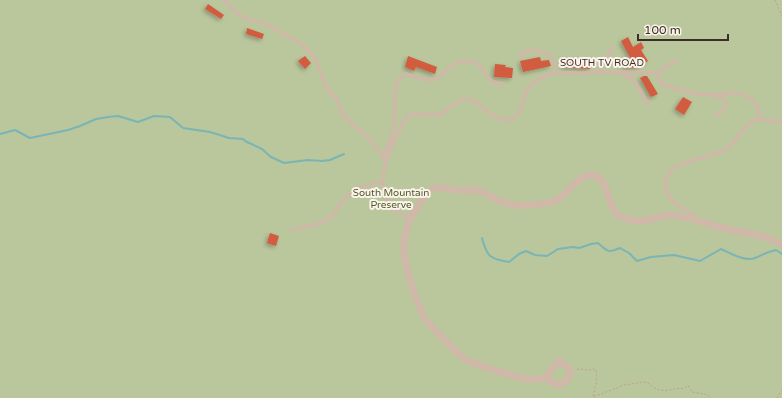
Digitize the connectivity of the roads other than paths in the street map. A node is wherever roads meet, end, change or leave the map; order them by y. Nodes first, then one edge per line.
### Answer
1 (224, 0) edge
2 (612, 48) dead end
3 (522, 57) dead end
4 (677, 60) dead end
5 (599, 71) junction
6 (556, 72) junction
7 (621, 72) junction
8 (656, 73) junction
9 (502, 84) dead end
10 (715, 95) junction
11 (648, 104) dead end
12 (714, 116) dead end
13 (759, 119) junction
14 (782, 122) edge
15 (383, 156) junction
16 (386, 163) junction
17 (382, 182) junction
18 (410, 219) junction
19 (696, 221) junction
20 (291, 230) dead end
21 (782, 245) edge
22 (545, 378) junction

1 - 15 lane
2 - 5 lane
3 - 6 lane
4 - 8 lane
5 - 6 lane, SOUTH TV ROAD
5 - 7 lane, SOUTH TV ROAD
6 - 16 lane, SOUTH TV ROAD
7 - 8 lane, SOUTH TV ROAD
7 - 11 lane
8 - 10 lane, SOUTH TV ROAD
9 - 15 lane
10 - 12 lane
10 - 13 lane, SOUTH TV ROAD
13 - 14 lane
13 - 19 lane
15 - 16 lane
16 - 17 lane
17 - 18 lane
17 - 20 lane
18 - 19 street
18 - 22 street
19 - 21 street
22 - 22 street

